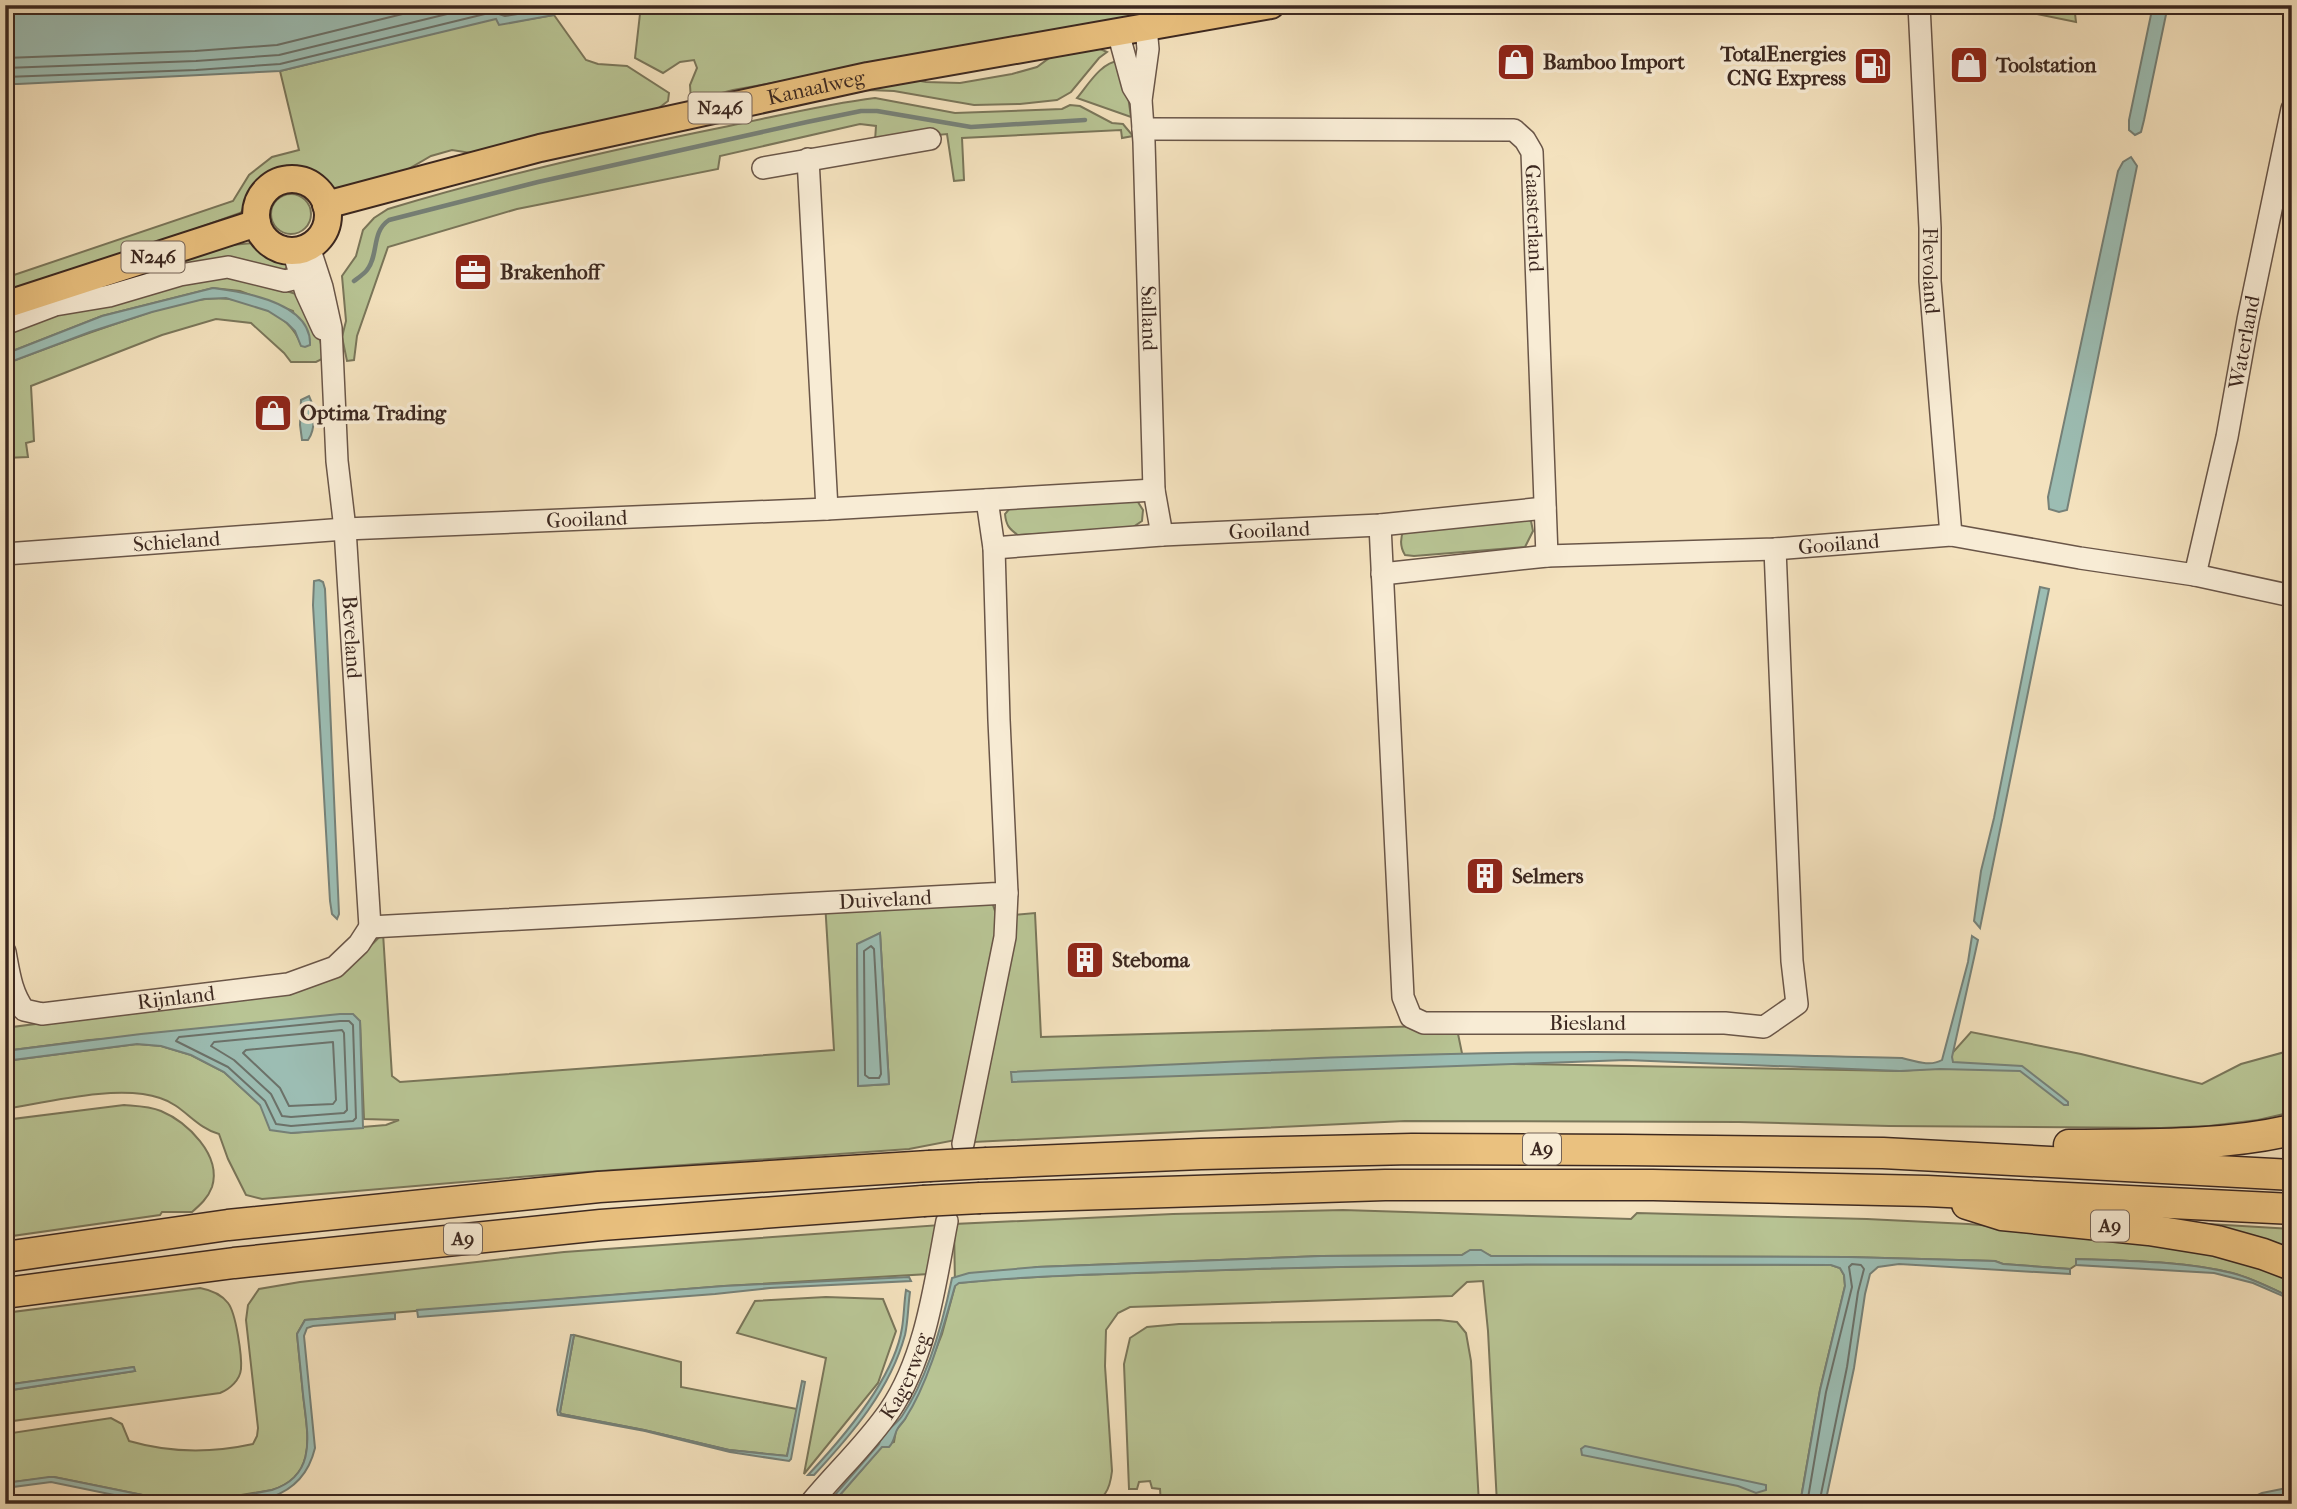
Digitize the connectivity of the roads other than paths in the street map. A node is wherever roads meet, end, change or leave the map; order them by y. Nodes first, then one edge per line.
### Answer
1 (1271, 5) edge
2 (1919, 5) edge
3 (1146, 27) junction
4 (1118, 32) junction
5 (1141, 100) junction
6 (2292, 109) edge
7 (1143, 129) junction
8 (930, 139) dead end
9 (808, 159) junction
10 (763, 168) dead end
11 (326, 205) junction
12 (257, 223) junction
13 (301, 249) junction
14 (302, 277) junction
15 (5, 305) edge
16 (5, 324) edge
17 (333, 346) junction
18 (1154, 490) junction
19 (986, 500) junction
20 (1545, 508) junction
21 (827, 509) junction
22 (1380, 525) junction
23 (345, 530) junction
24 (1162, 535) junction
25 (1951, 535) junction
26 (994, 548) junction
27 (1775, 549) junction
28 (5, 554) edge
29 (1547, 556) junction
30 (1382, 574) junction
31 (2195, 575) junction
32 (2292, 596) edge
33 (1007, 893) junction
34 (370, 927) junction
35 (5, 952) edge
36 (2292, 1130) edge
37 (963, 1144) dead end
38 (1883, 1153) junction
39 (2292, 1175) edge
40 (1927, 1191) junction
41 (2292, 1209) edge
42 (947, 1221) dead end
43 (5, 1257) edge
44 (2292, 1265) edge
45 (5, 1293) edge
46 (810, 1504) edge

1 - 3 main road, Kanaalweg / N246
2 - 25 street, Flevoland
3 - 4 main road, Kanaalweg / N246
3 - 5 street, Salland
4 - 5 street, Salland
4 - 11 main road, Kanaalweg / N246
5 - 7 street, Salland
6 - 31 street, Waterland
7 - 18 street, Salland
7 - 20 street, Gaasterland
8 - 9 street
9 - 10 street
9 - 21 street
11 - 12 main road
11 - 13 main road
12 - 13 main road
12 - 15 main road, N246
13 - 14 street, Beveland
13 - 17 street, Beveland
14 - 16 street
14 - 17 street, Beveland
17 - 23 street, Beveland
18 - 19 street, Gooiland
18 - 24 street, Salland
19 - 21 street, Gooiland
19 - 26 street
20 - 22 street, Gooiland
20 - 29 street, Gaasterland
21 - 23 street, Gooiland
22 - 24 street, Gooiland
22 - 30 street, Biesland
23 - 28 street, Schieland
23 - 34 street, Beveland
24 - 26 street, Gooiland
25 - 27 street, Gooiland
25 - 31 street, Gooiland
26 - 33 street
27 - 29 street, Gooiland
27 - 30 street, Biesland
29 - 30 street, Gooiland
31 - 32 street, Gooiland
33 - 34 street, Duiveland
33 - 37 street
34 - 35 street, Rijnland
36 - 38 highway, A9
38 - 39 highway, A9
38 - 43 highway, A9, bridge
40 - 41 highway, A9
40 - 44 highway, A9
40 - 45 highway, A9, bridge
42 - 46 street, Kagerweg

